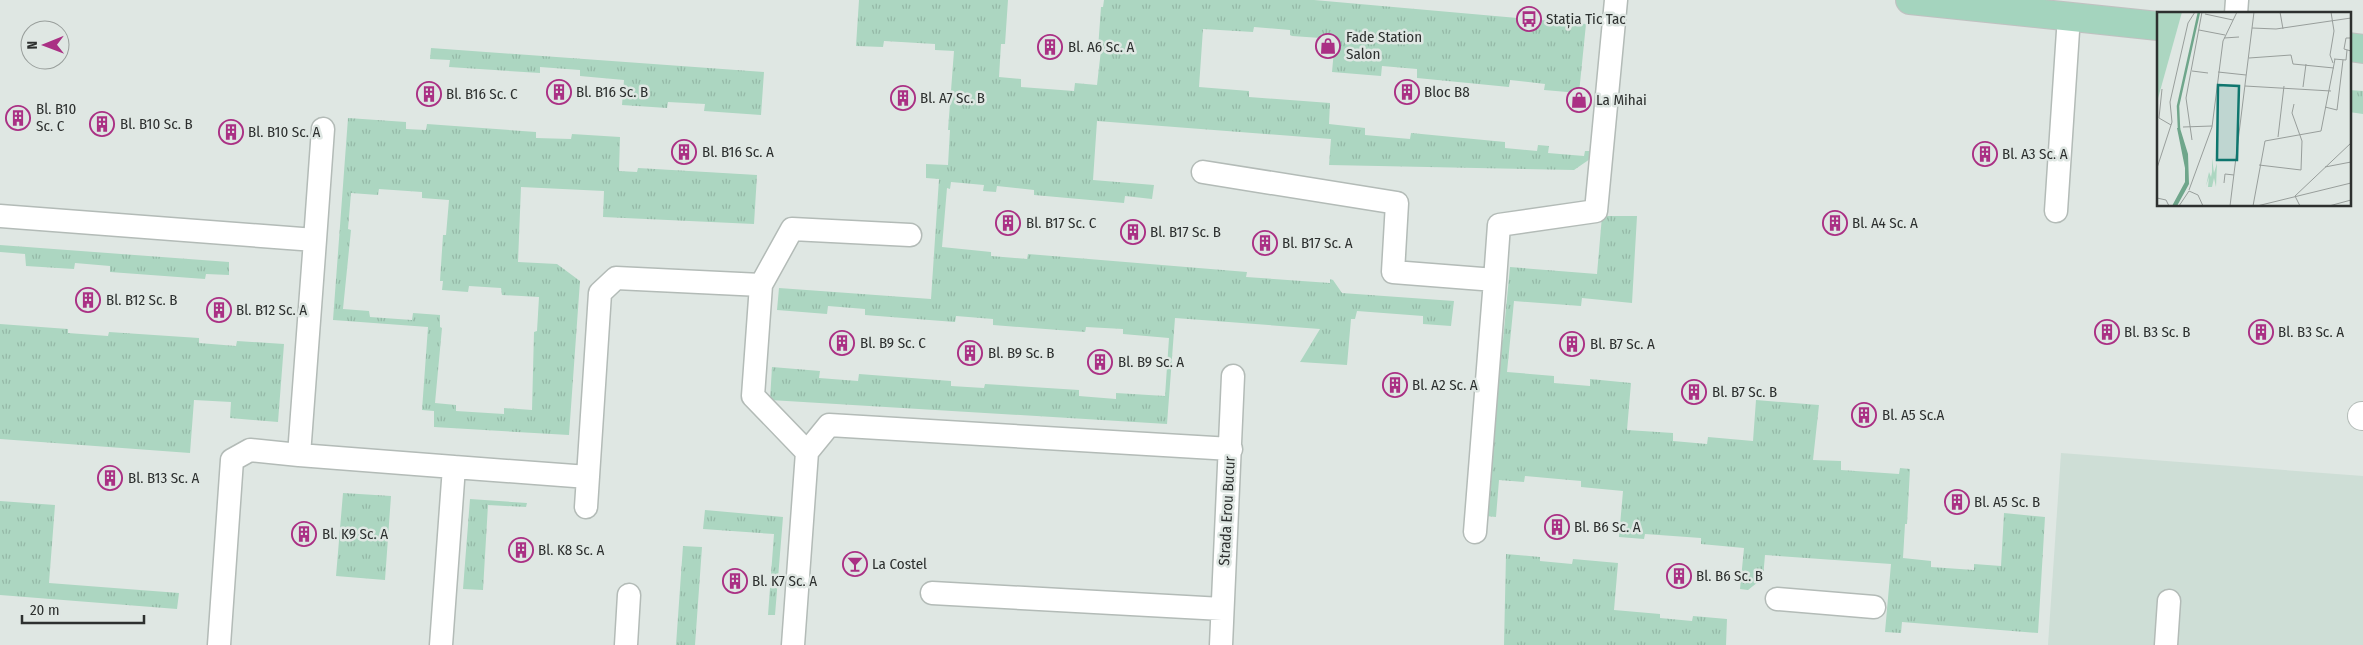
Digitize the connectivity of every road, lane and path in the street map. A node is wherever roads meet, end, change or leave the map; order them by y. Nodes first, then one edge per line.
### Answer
1 (1616, 0) edge
2 (1910, 0) edge
3 (1945, 2) edge
4 (2069, 16) junction
5 (2157, 26) edge
6 (2350, 47) edge
7 (2363, 49) edge
8 (323, 129) dead end
9 (1202, 172) dead end
10 (2056, 211) dead end
11 (0, 216) edge
12 (910, 235) dead end
13 (315, 240) junction
14 (1495, 280) junction
15 (761, 285) junction
16 (1233, 376) dead end
17 (1231, 449) junction
18 (808, 452) junction
19 (299, 455) junction
20 (454, 467) junction
21 (588, 477) junction
22 (586, 507) dead end
23 (1475, 532) dead end
24 (932, 593) dead end
25 (629, 594) dead end
26 (1777, 599) dead end
27 (2169, 601) dead end
28 (1874, 606) dead end
29 (1222, 609) junction
30 (219, 645) edge
31 (441, 645) edge
32 (626, 645) edge
33 (793, 645) edge
34 (1221, 645) edge
35 (2166, 645) edge

1 - 14 lane
2 - 3 main road
3 - 4 main road
4 - 5 main road
4 - 10 lane
6 - 7 main road
8 - 13 lane
9 - 14 lane
11 - 13 lane
12 - 15 lane
13 - 19 lane
14 - 23 lane
15 - 18 lane
15 - 21 lane
16 - 17 lane, Strada Erou Bucur
17 - 18 lane
17 - 29 lane, Strada Erou Bucur
18 - 33 lane
19 - 20 lane
19 - 30 lane
20 - 21 lane
20 - 31 lane
21 - 22 lane
24 - 29 lane
25 - 32 lane
26 - 28 lane
27 - 35 lane
29 - 34 lane, Strada Erou Bucur

